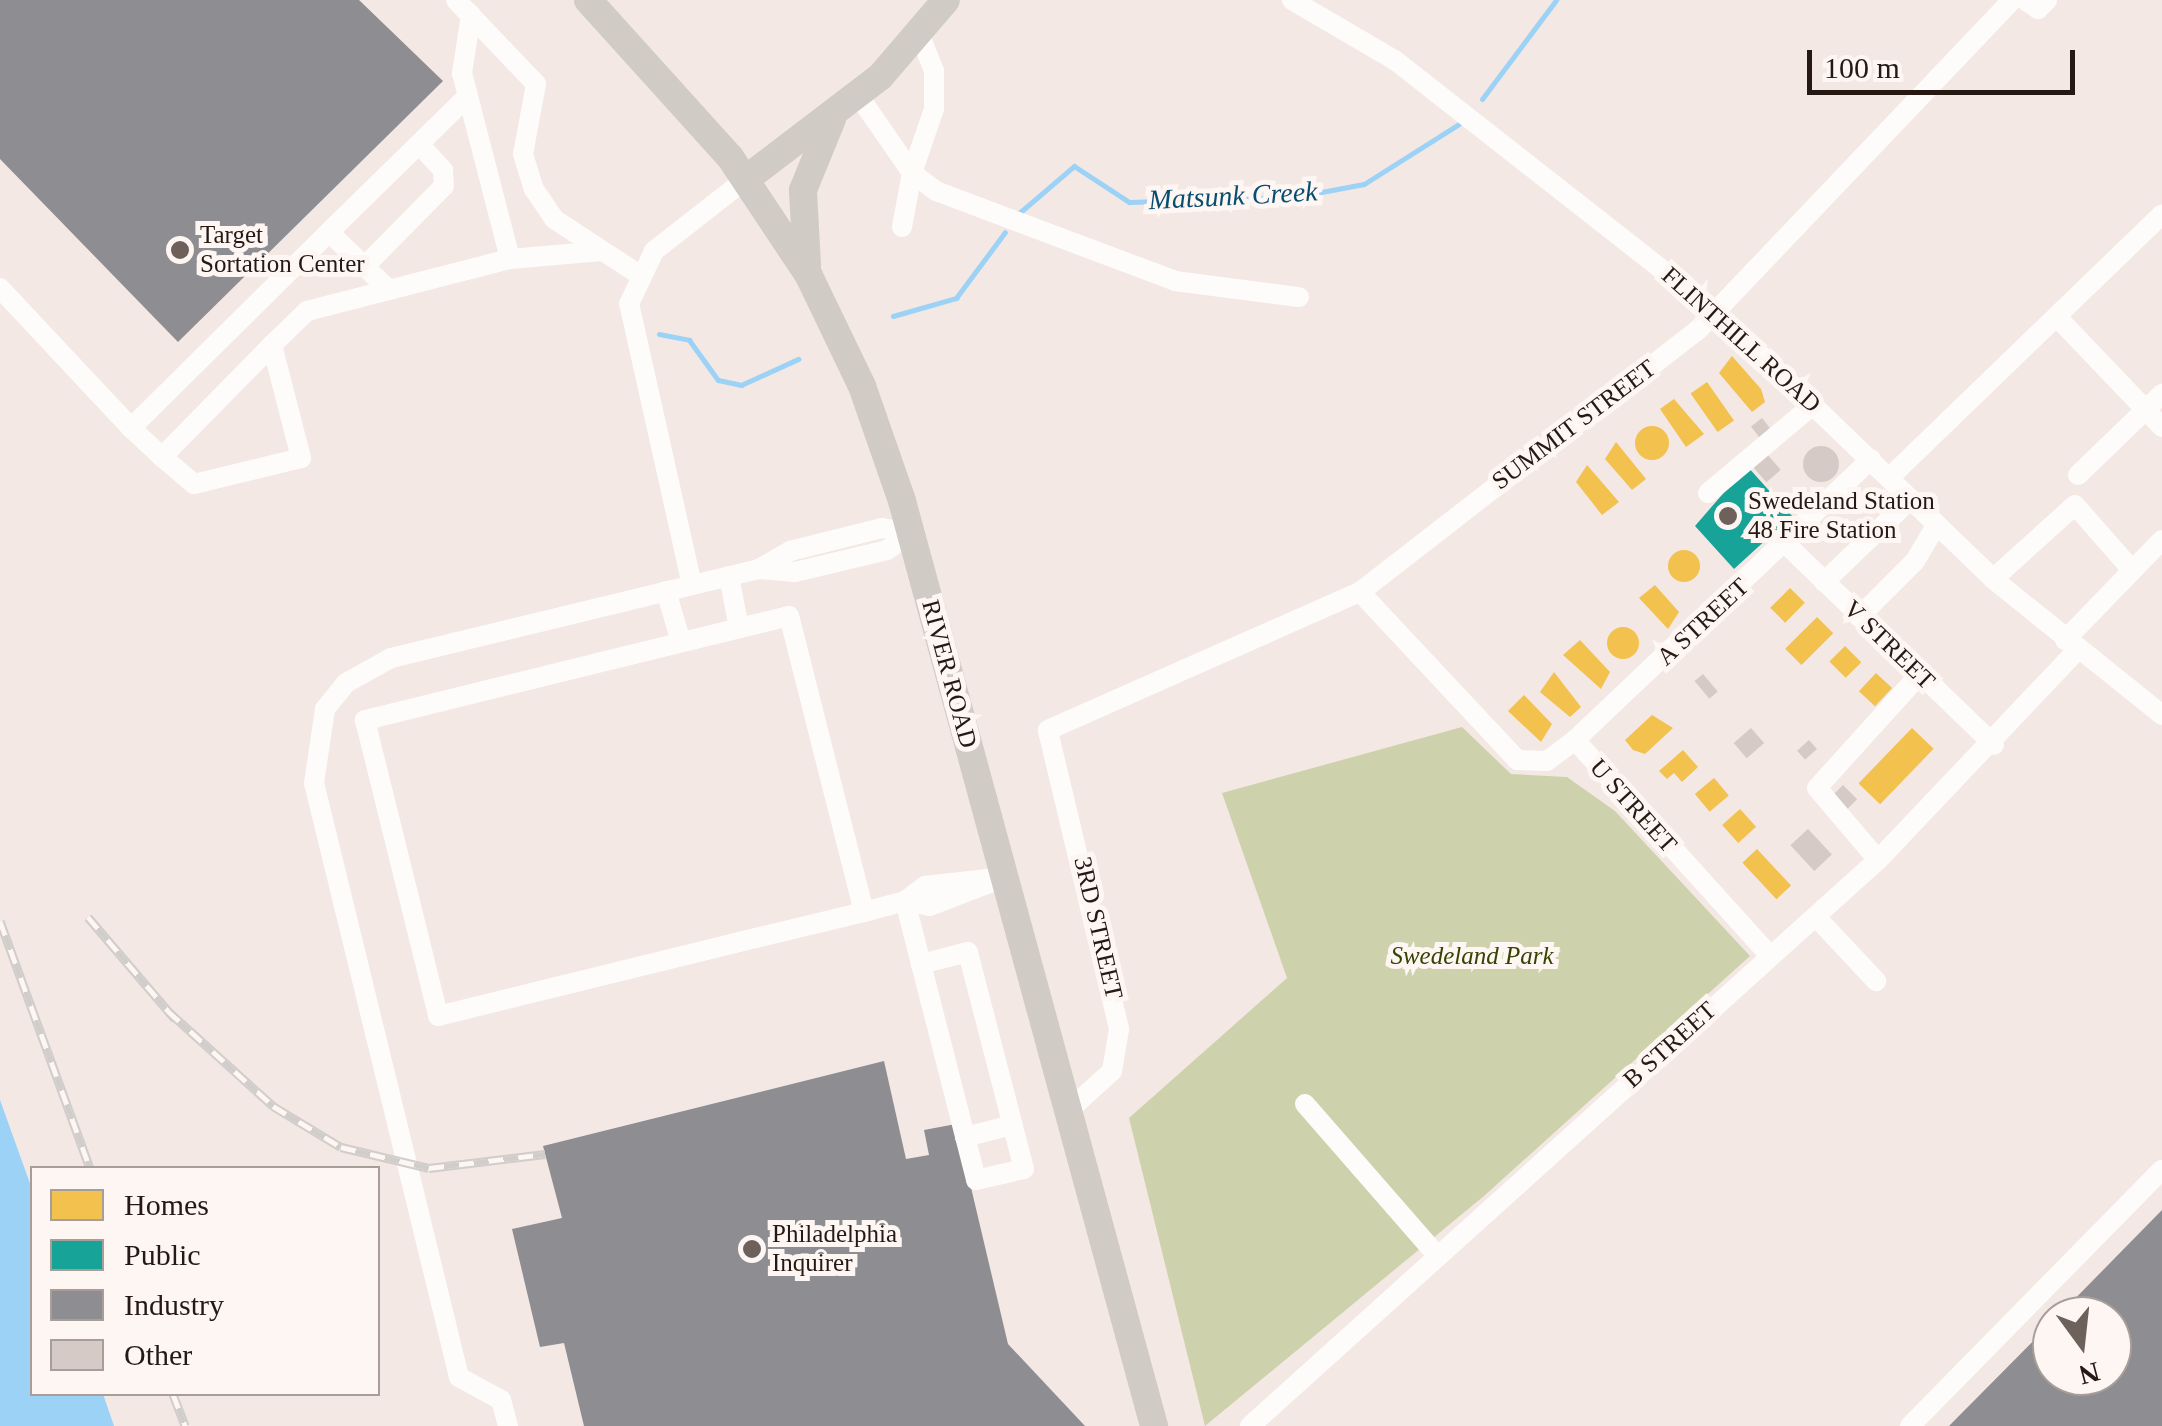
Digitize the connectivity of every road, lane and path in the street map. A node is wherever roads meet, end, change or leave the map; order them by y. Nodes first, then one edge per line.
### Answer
1 (588, 0) edge
2 (946, 0) edge
3 (1292, 0) edge
4 (2012, 0) edge
5 (2025, 0) edge
6 (2046, 0) edge
7 (464, 8) edge
8 (920, 36) junction
9 (858, 95) junction
10 (468, 96) junction
11 (835, 113) junction
12 (418, 144) junction
13 (912, 173) junction
14 (746, 179) junction
15 (2162, 214) edge
16 (902, 227) dead end
17 (329, 232) junction
18 (602, 251) junction
19 (510, 259) junction
20 (364, 266) junction
21 (638, 274) junction
22 (809, 276) junction
23 (0, 288) edge
24 (389, 290) junction
25 (1299, 297) dead end
26 (1716, 312) junction
27 (2057, 317) junction
28 (272, 346) junction
29 (2162, 394) edge
30 (1814, 405) junction
31 (2145, 410) junction
32 (2162, 427) edge
33 (132, 428) junction
34 (162, 457) junction
35 (1871, 460) junction
36 (2078, 475) dead end
37 (1890, 477) junction
38 (1708, 492) dead end
39 (1911, 499) junction
40 (1937, 524) junction
41 (910, 532) junction
42 (2162, 540) edge
43 (1786, 544) junction
44 (2132, 570) junction
45 (729, 576) junction
46 (1993, 579) junction
47 (1824, 582) junction
48 (692, 585) junction
49 (666, 591) junction
50 (1360, 592) junction
51 (1859, 617) junction
52 (739, 628) junction
53 (681, 642) junction
54 (2071, 645) junction
55 (1920, 675) junction
56 (2162, 714) edge
57 (1048, 730) joint
58 (1574, 740) junction
59 (1994, 745) junction
60 (1878, 860) junction
61 (1005, 876) junction
62 (905, 902) junction
63 (864, 912) junction
64 (1816, 917) junction
65 (1770, 956) junction
66 (921, 964) junction
67 (1876, 981) dead end
68 (1305, 1104) dead end
69 (1069, 1110) junction
70 (1012, 1124) junction
71 (965, 1136) junction
72 (2162, 1170) edge
73 (1435, 1254) junction
74 (508, 1426) edge
75 (1154, 1426) edge
76 (1250, 1426) edge
77 (1910, 1426) edge

1 - 14 main road, RIVER ROAD
2 - 8 main road
3 - 26 street, FLINTHILL ROAD
4 - 26 street, SUMMIT STREET
5 - 6 street
7 - 10 street
7 - 18 street
8 - 9 main road
8 - 13 street
9 - 11 main road
9 - 13 street
10 - 12 street
10 - 19 street
11 - 14 main road
11 - 22 main road
12 - 17 street
12 - 20 street
13 - 16 street
13 - 25 street
14 - 21 street
14 - 22 main road, RIVER ROAD
15 - 27 street
17 - 20 street
17 - 33 street
18 - 19 street
18 - 21 street
19 - 24 street
20 - 24 street
21 - 48 street
22 - 41 main road, RIVER ROAD
23 - 33 street
24 - 28 street
26 - 30 street, FLINTHILL ROAD
26 - 50 street, SUMMIT STREET
27 - 31 street
27 - 37 street
28 - 34 street
28 - 34 street
29 - 31 street
30 - 35 street, FLINTHILL ROAD
30 - 38 street
31 - 32 street
31 - 36 street
33 - 34 street
35 - 37 street, FLINTHILL ROAD
35 - 43 street, A STREET
37 - 39 street, FLINTHILL ROAD
39 - 40 street, FLINTHILL ROAD
39 - 47 street
40 - 46 street, FLINTHILL ROAD
40 - 51 street
41 - 45 street
41 - 61 main road, RIVER ROAD
42 - 44 street, B STREET
43 - 47 street, V STREET
43 - 58 street, A STREET
44 - 46 street
44 - 54 street, B STREET
45 - 48 street
45 - 52 street
46 - 54 street, FLINTHILL ROAD
47 - 51 street, V STREET
48 - 49 street
49 - 53 street
49 - 74 street
50 - 57 street, SUMMIT STREET
50 - 58 street, U STREET
51 - 55 street, V STREET
52 - 53 street
52 - 63 street
53 - 63 street
54 - 56 street, FLINTHILL ROAD
54 - 59 street, B STREET
55 - 59 street, V STREET
55 - 60 street
57 - 69 street, 3RD STREET
58 - 65 street, U STREET
59 - 60 street, B STREET
60 - 64 street, B STREET
61 - 62 street
61 - 69 main road, RIVER ROAD
62 - 63 street
62 - 66 street
64 - 65 street, B STREET
64 - 67 street
65 - 73 street, B STREET
66 - 70 street
66 - 71 street
68 - 73 street
69 - 75 main road, RIVER ROAD
70 - 71 street
70 - 71 street
72 - 77 street
73 - 76 street, B STREET

